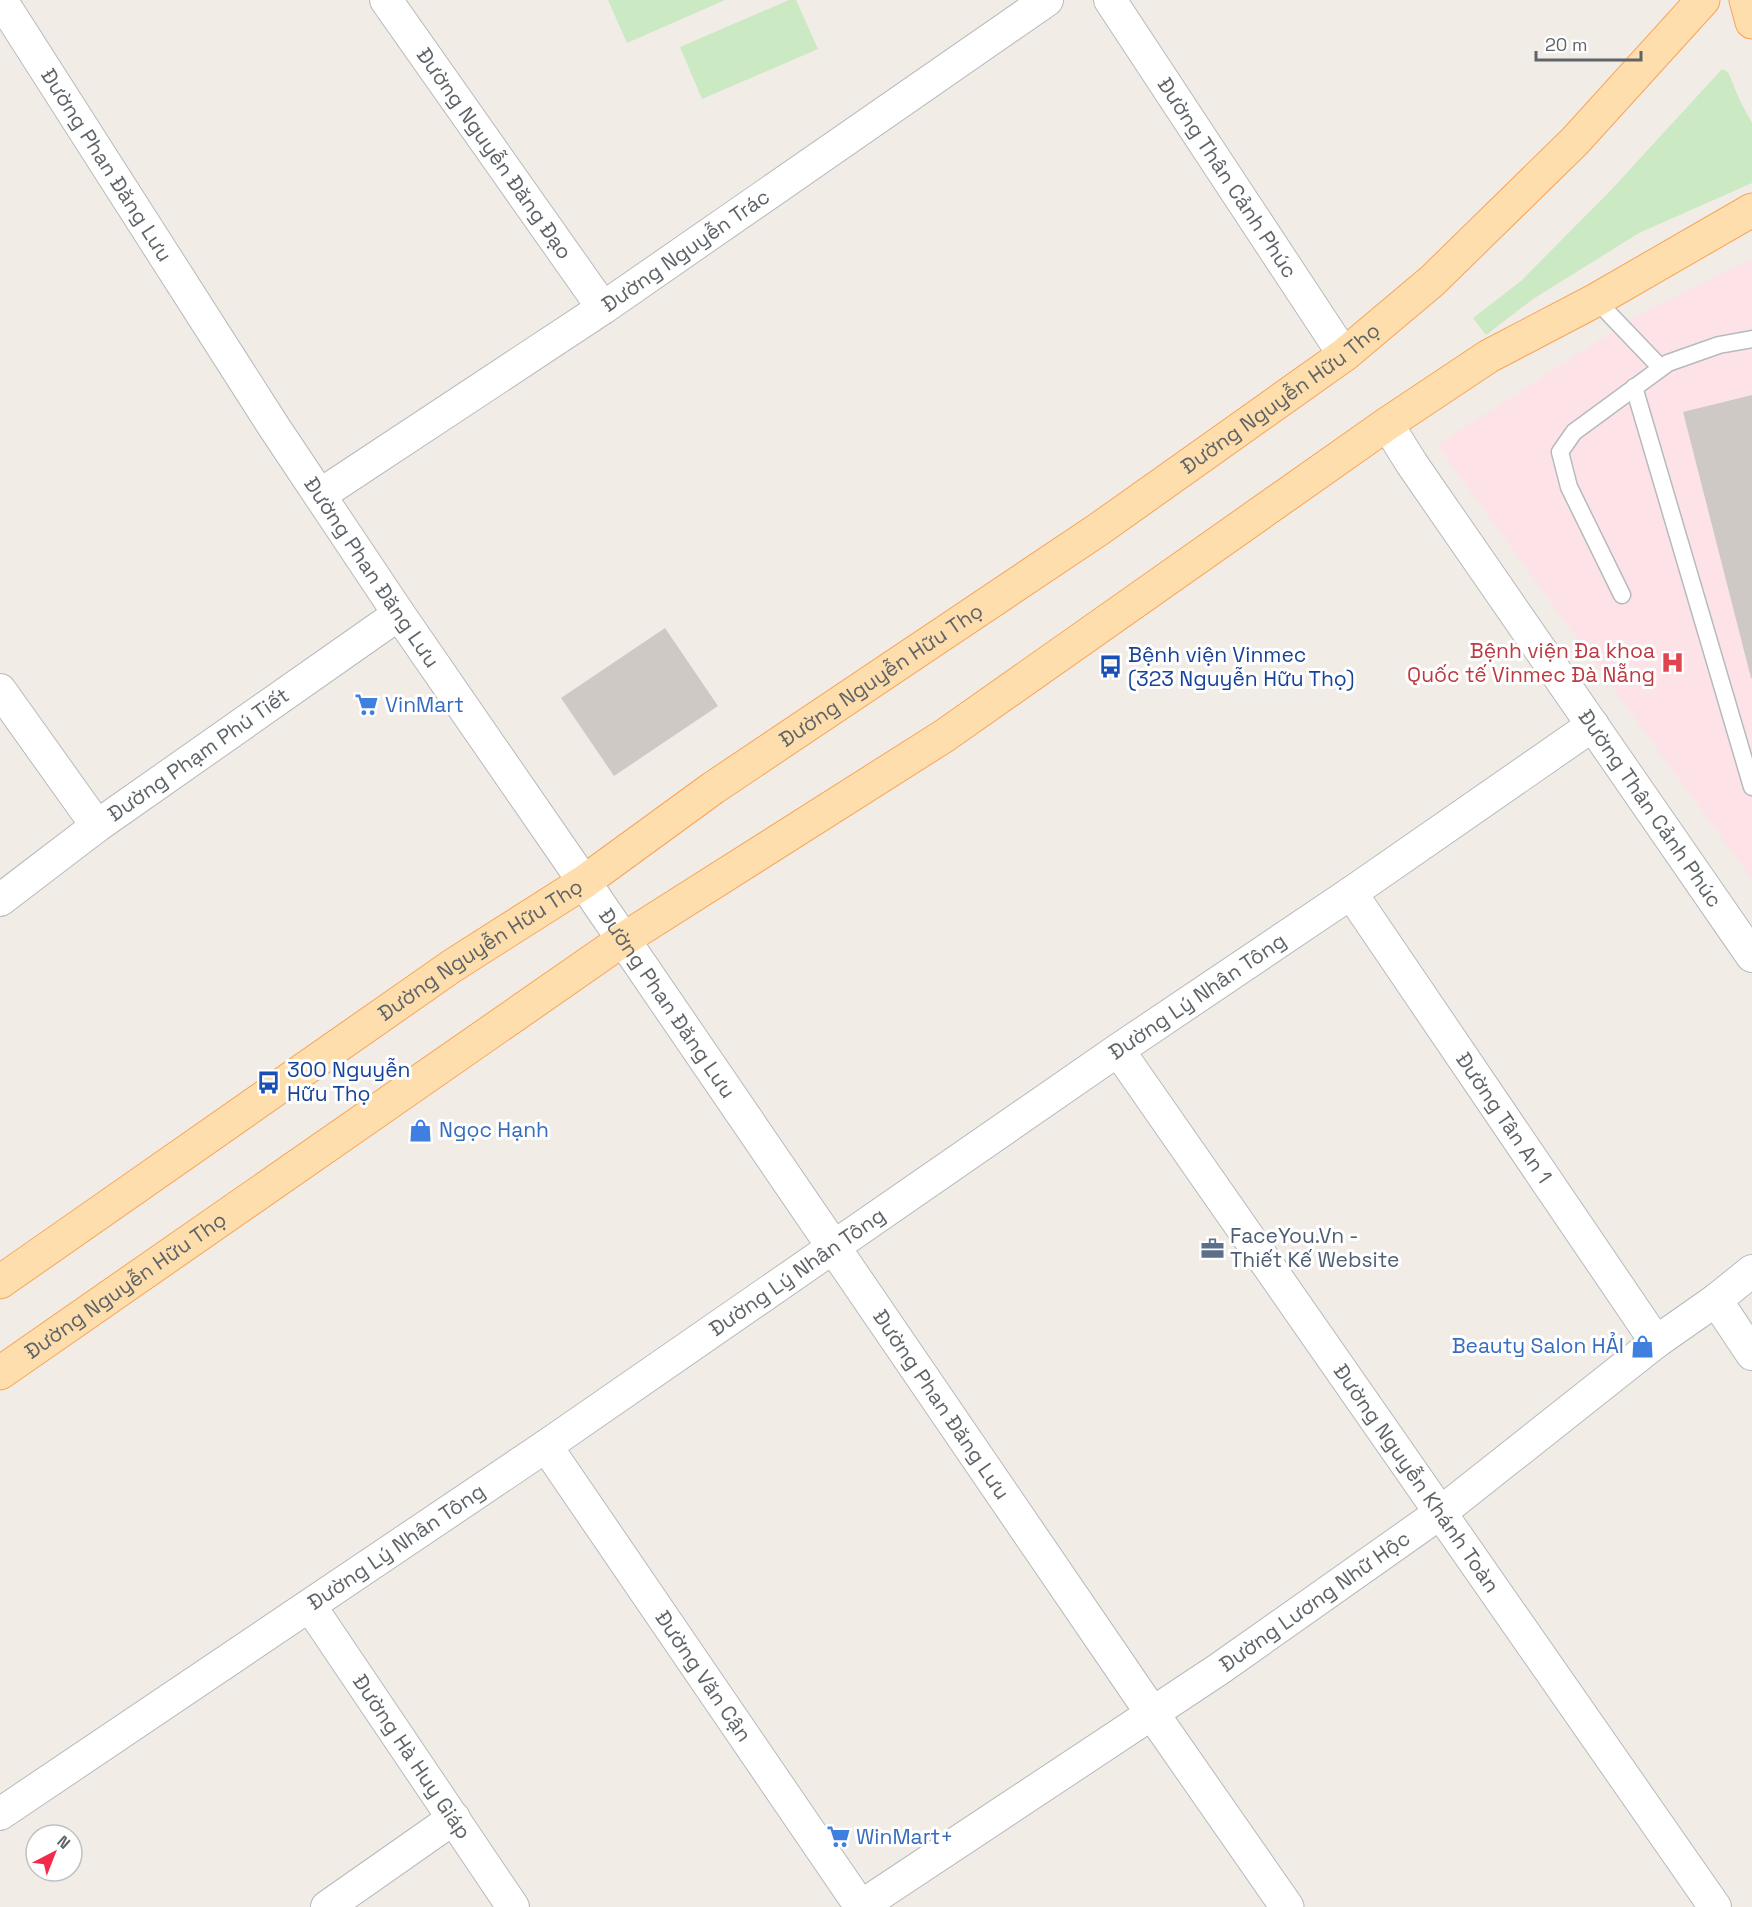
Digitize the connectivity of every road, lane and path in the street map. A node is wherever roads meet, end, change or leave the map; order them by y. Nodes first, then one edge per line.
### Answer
1 (1, 0) edge
2 (386, 0) edge
3 (1047, 0) edge
4 (1110, 0) edge
5 (1703, 0) edge
6 (1746, 0) edge
7 (1752, 22) edge
8 (1752, 210) edge
9 (1596, 300) junction
10 (603, 308) junction
11 (1752, 339) edge
12 (1344, 355) junction
13 (1661, 368) junction
14 (1634, 387) junction
15 (1387, 424) junction
16 (320, 495) junction
17 (1622, 595) dead end
18 (399, 614) junction
19 (0, 690) edge
20 (1593, 725) junction
21 (1752, 788) edge
22 (97, 826) junction
23 (584, 882) junction
24 (1351, 893) junction
25 (0, 900) edge
26 (624, 939) junction
27 (1752, 956) edge
28 (1118, 1050) junction
29 (833, 1247) junction
30 (1752, 1271) edge
31 (0, 1282) edge
32 (1716, 1300) junction
33 (1656, 1342) junction
34 (1752, 1354) edge
35 (0, 1373) edge
36 (546, 1446) junction
37 (1440, 1513) junction
38 (310, 1606) junction
39 (1152, 1713) junction
40 (0, 1814) edge
41 (454, 1818) junction
42 (327, 1907) edge
43 (513, 1907) edge
44 (861, 1907) edge
45 (1287, 1907) edge
46 (1715, 1907) edge

1 - 16 street, Đường Phan Đăng Lưu
2 - 10 street, Đường Nguyễn Đăng Đạo
3 - 10 street, Đường Nguyễn Trác
4 - 12 street, Đường Thân Cảnh Phúc
5 - 12 main road, Đường Nguyễn Hữu Thọ
6 - 7 main road
8 - 9 main road, Đường Nguyễn Hữu Thọ
9 - 13 lane
9 - 15 main road, Đường Nguyễn Hữu Thọ
10 - 16 street, Đường Nguyễn Trác
11 - 13 lane
12 - 23 main road, Đường Nguyễn Hữu Thọ
13 - 14 lane
14 - 17 lane
14 - 21 lane
15 - 20 street, Đường Thân Cảnh Phúc
15 - 26 main road, Đường Nguyễn Hữu Thọ
16 - 18 street, Đường Phan Đăng Lưu
18 - 22 street, Đường Phạm Phú Tiết
18 - 23 street, Đường Phan Đăng Lưu
19 - 22 street
20 - 24 street, Đường Lý Nhân Tông
20 - 27 street, Đường Thân Cảnh Phúc
22 - 25 street, Đường Phạm Phú Tiết
23 - 26 street, Đường Phan Đăng Lưu
23 - 31 main road, Đường Nguyễn Hữu Thọ
24 - 28 street, Đường Lý Nhân Tông
24 - 33 street, Đường Tân An 1
26 - 29 street, Đường Phan Đăng Lưu
26 - 35 main road, Đường Nguyễn Hữu Thọ
28 - 29 street, Đường Lý Nhân Tông
28 - 37 street, Đường Nguyễn Khánh Toàn
29 - 36 street, Đường Lý Nhân Tông
29 - 39 street, Đường Phan Đăng Lưu
30 - 32 street, Đường Lương Nhữ Hộc
32 - 33 street, Đường Lương Nhữ Hộc
32 - 34 street
33 - 37 street, Đường Lương Nhữ Hộc
36 - 38 street, Đường Lý Nhân Tông
36 - 44 street, Đường Văn Cận
37 - 39 street, Đường Lương Nhữ Hộc
37 - 46 street, Đường Nguyễn Khánh Toàn
38 - 40 street, Đường Lý Nhân Tông
38 - 41 street, Đường Hà Huy Giáp
39 - 44 street, Đường Lương Nhữ Hộc
39 - 45 street, Đường Phan Đăng Lưu
41 - 42 street
41 - 43 street, Đường Hà Huy Giáp

